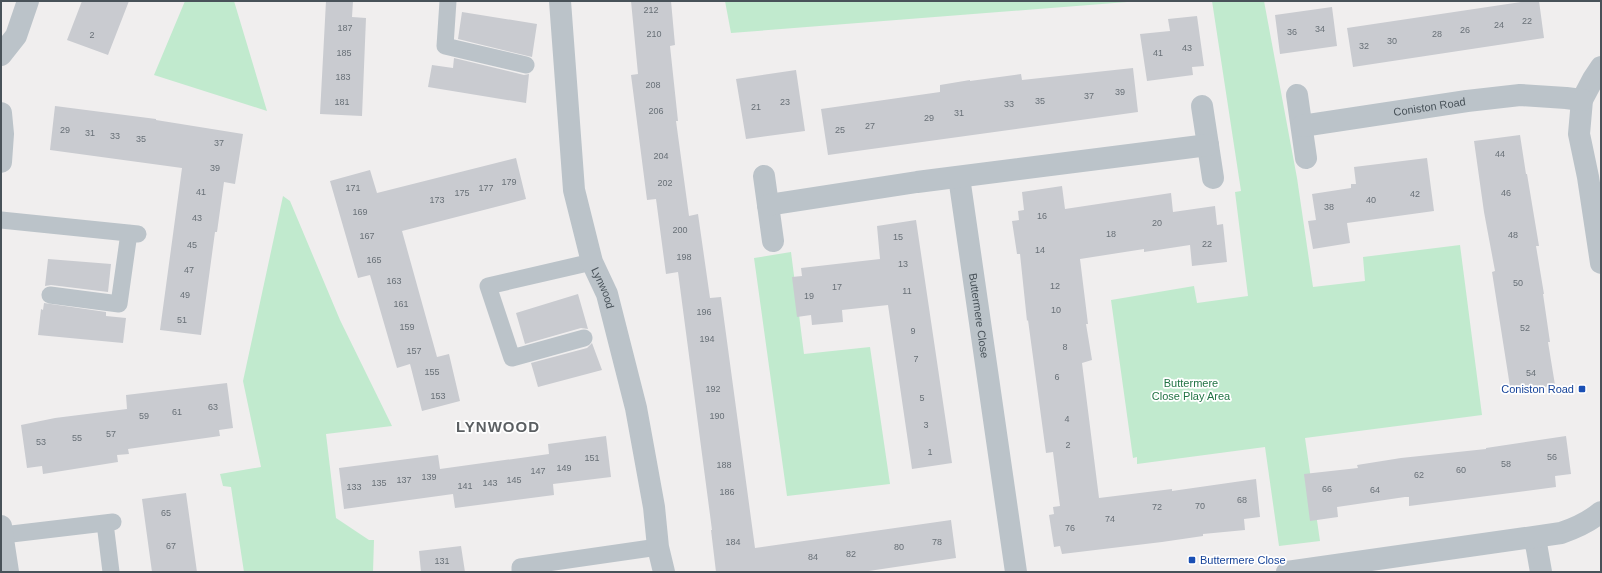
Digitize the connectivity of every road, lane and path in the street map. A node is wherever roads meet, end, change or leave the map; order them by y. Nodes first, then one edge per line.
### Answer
1 (28, 1) edge
2 (448, 1) edge
3 (560, 1) edge
4 (1, 55) edge
5 (526, 65) dead end
6 (1601, 67) edge
7 (1298, 95) dead end
8 (1582, 100) junction
9 (1202, 106) dead end
10 (1, 113) edge
11 (1302, 126) junction
12 (1208, 145) junction
13 (1306, 158) dead end
14 (1, 162) edge
15 (764, 176) dead end
16 (959, 177) junction
17 (1212, 178) dead end
18 (768, 205) junction
19 (1, 220) edge
20 (773, 241) dead end
21 (592, 262) junction
22 (1601, 262) edge
23 (50, 295) dead end
24 (584, 338) dead end
25 (1601, 512) edge
26 (2, 531) edge
27 (1535, 538) junction
28 (658, 547) junction
29 (8, 572) edge
30 (111, 572) edge
31 (520, 572) edge
32 (664, 572) edge
33 (1016, 572) edge
34 (1288, 572) edge
35 (1541, 572) edge

1 - 4 street
2 - 5 lane
3 - 21 street, Lynwood
6 - 8 street
7 - 11 street
8 - 11 street, Coniston Road
8 - 22 street
9 - 12 street
10 - 14 street
11 - 13 street
12 - 16 street
12 - 17 street
15 - 18 street
16 - 18 street
16 - 33 street, Buttermere Close
18 - 20 street
19 - 23 lane
21 - 24 lane
21 - 28 street, Lynwood
25 - 27 street
26 - 29 street
26 - 30 lane
27 - 34 street
27 - 35 street
28 - 31 lane
28 - 32 street, Lynwood

